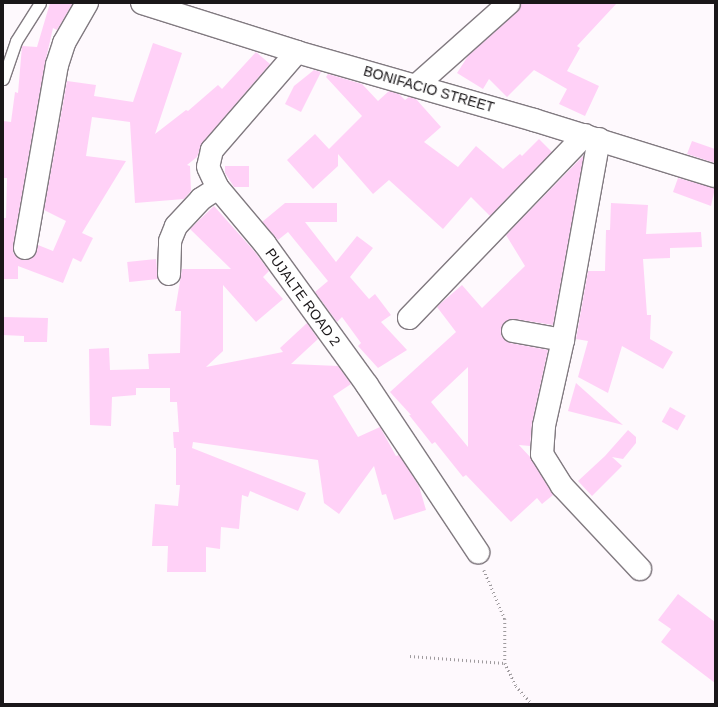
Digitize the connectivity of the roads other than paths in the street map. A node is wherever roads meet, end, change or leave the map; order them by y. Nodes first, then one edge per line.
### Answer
1 (40, 3) edge
2 (87, 3) edge
3 (509, 3) edge
4 (153, 5) edge
5 (298, 52) junction
6 (3, 79) edge
7 (417, 85) junction
8 (592, 137) junction
9 (715, 176) edge
10 (218, 188) junction
11 (25, 248) dead end
12 (168, 274) dead end
13 (408, 318) dead end
14 (513, 331) dead end
15 (563, 340) junction
16 (478, 552) road end
17 (640, 569) dead end

1 - 6 lane
2 - 11 street
3 - 7 street
4 - 5 street, BONIFACIO STREET
5 - 7 street, BONIFACIO STREET
5 - 10 street, PUJALTE ROAD 2
7 - 8 street, BONIFACIO STREET
8 - 9 street, BONIFACIO STREET
8 - 13 street
8 - 15 street
10 - 12 street
10 - 16 street, PUJALTE ROAD 2
14 - 15 street
15 - 17 street

